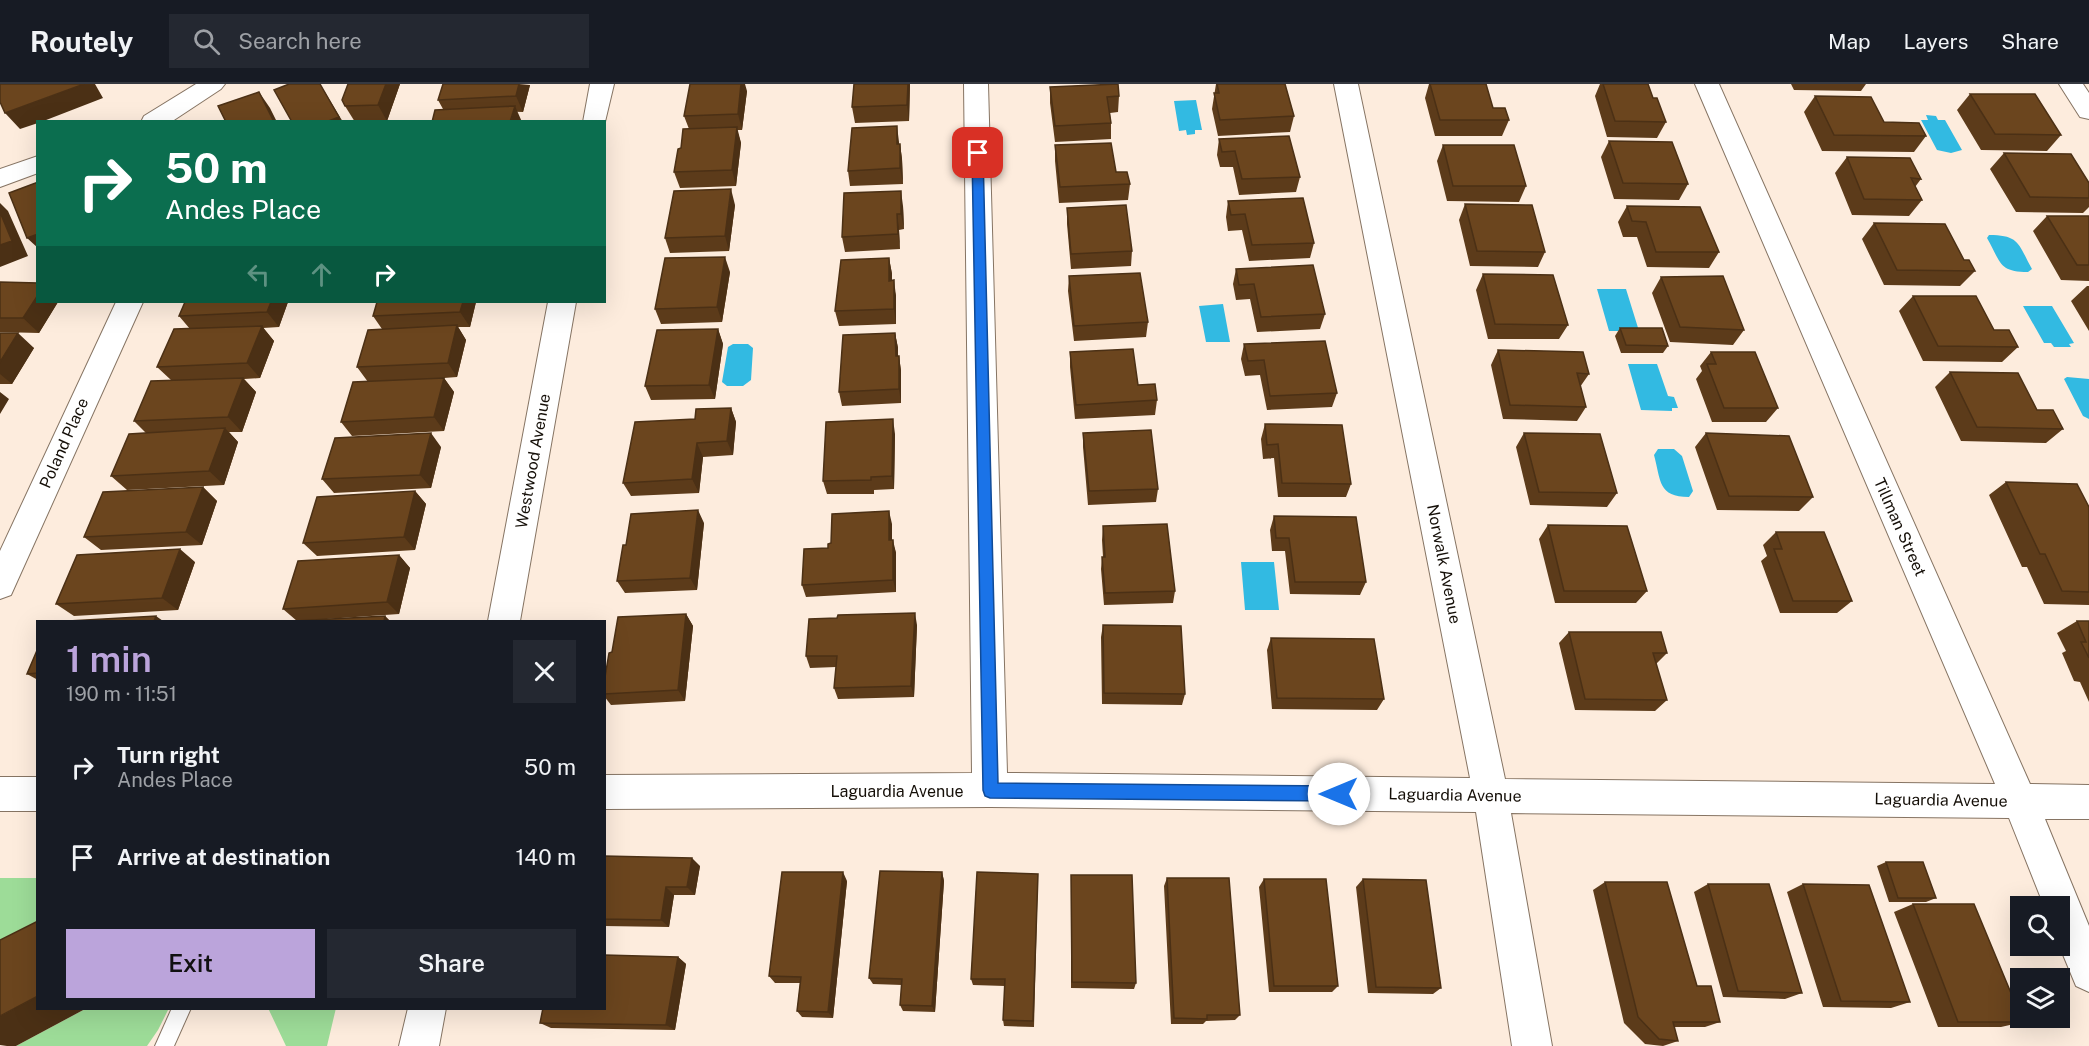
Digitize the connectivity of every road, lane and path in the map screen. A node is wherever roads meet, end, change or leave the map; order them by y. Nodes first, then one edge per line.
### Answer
1 (213, 84) edge
2 (602, 84) edge
3 (976, 84) edge
4 (1346, 84) edge
5 (1707, 84) edge
6 (2071, 84) edge
7 (2089, 111) edge
8 (156, 120) edge
9 (595, 120) edge
10 (36, 165) edge
11 (0, 178) edge
12 (129, 303) edge
13 (562, 303) edge
14 (0, 585) edge
15 (504, 620) edge
16 (990, 790) junction
17 (606, 792) edge
18 (0, 794) edge
19 (36, 794) edge
20 (1491, 795) junction
21 (2020, 801) junction
22 (2089, 802) edge
23 (2089, 973) edge
24 (181, 1010) edge
25 (427, 1010) edge
26 (164, 1046) edge
27 (419, 1046) edge
28 (1532, 1046) edge

1 - 8 street
2 - 9 street
3 - 16 street
4 - 20 street, Norwalk Avenue
5 - 21 street, Tillman Street
6 - 7 street
10 - 11 street
12 - 14 street, Poland Place
13 - 15 street, Westwood Avenue
16 - 17 street, Laguardia Avenue
16 - 20 street, Laguardia Avenue
18 - 19 street
20 - 21 street, Laguardia Avenue
20 - 28 street, Norwalk Avenue
21 - 22 street, Laguardia Avenue
21 - 23 street, Tillman Street
24 - 26 lane
25 - 27 street

